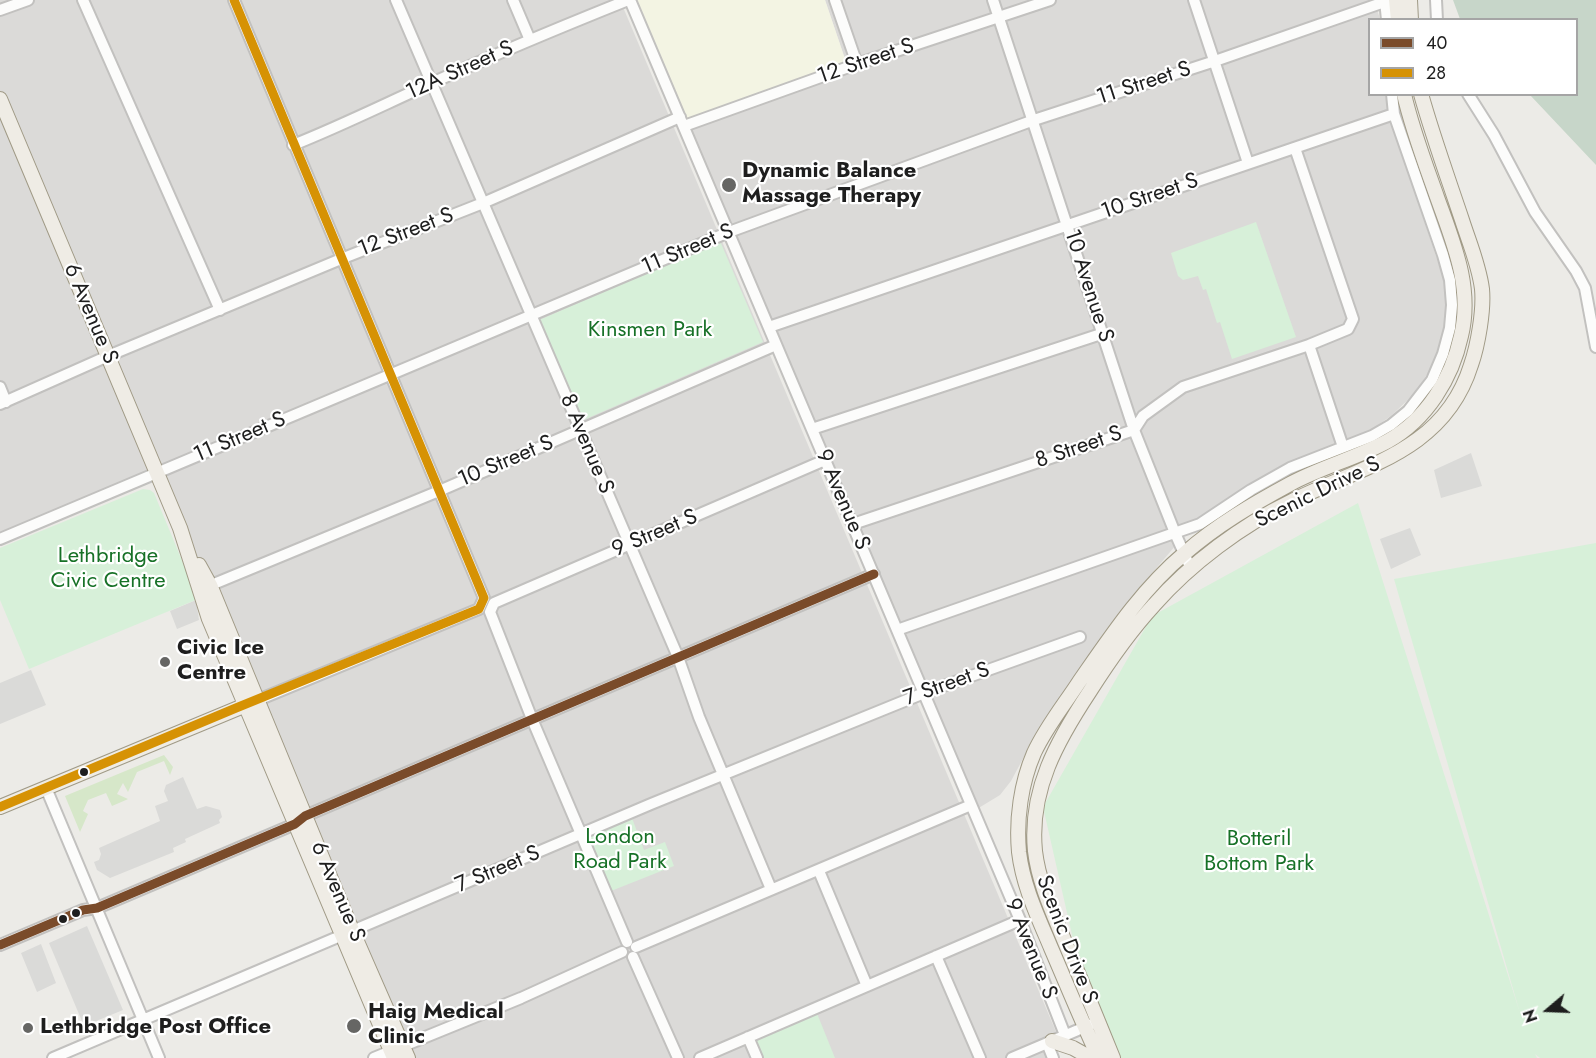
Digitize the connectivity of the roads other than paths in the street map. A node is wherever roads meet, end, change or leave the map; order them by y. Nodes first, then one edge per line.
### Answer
1 (28, 0) edge
2 (83, 0) edge
3 (234, 0) edge
4 (396, 0) edge
5 (513, 0) edge
6 (629, 0) edge
7 (836, 0) edge
8 (993, 0) edge
9 (1050, 0) edge
10 (1194, 0) edge
11 (1389, 0) edge
12 (1410, 0) edge
13 (1436, 0) edge
14 (0, 10) edge
15 (998, 17) junction
16 (1387, 18) edge
17 (1397, 18) edge
18 (1412, 18) edge
19 (1437, 18) edge
20 (530, 40) junction
21 (1215, 61) junction
22 (857, 64) junction
23 (431, 83) junction
24 (1392, 96) edge
25 (1405, 96) edge
26 (1422, 96) edge
27 (1469, 96) edge
28 (0, 99) edge
29 (1394, 114) junction
30 (1034, 120) junction
31 (682, 121) junction
32 (293, 145) junction
33 (1295, 148) junction
34 (1248, 164) junction
35 (483, 203) junction
36 (1068, 225) junction
37 (729, 232) junction
38 (341, 259) junction
39 (220, 310) junction
40 (531, 316) junction
41 (769, 327) junction
42 (1104, 333) junction
43 (776, 345) junction
44 (1309, 345) junction
45 (1596, 346) edge
46 (108, 356) junction
47 (390, 376) junction
48 (0, 387) edge
49 (3, 403) edge
50 (812, 429) junction
51 (580, 430) junction
52 (1134, 430) junction
53 (1343, 447) junction
54 (825, 460) junction
55 (157, 473) junction
56 (439, 491) junction
57 (852, 524) junction
58 (1175, 533) junction
59 (0, 539) edge
60 (629, 545) junction
61 (1184, 553) junction
62 (1191, 569) junction
63 (874, 574) junction
64 (206, 587) junction
65 (897, 630) junction
66 (1080, 637) dead end
67 (678, 657) junction
68 (924, 693) junction
69 (251, 702) junction
70 (532, 719) junction
71 (723, 775) junction
72 (46, 788) junction
73 (971, 805) junction
74 (0, 807) edge
75 (300, 820) junction
76 (581, 834) junction
77 (819, 871) junction
78 (771, 890) junction
79 (97, 908) junction
80 (1020, 920) junction
81 (347, 933) junction
82 (0, 945) edge
83 (630, 950) junction
84 (936, 956) junction
85 (867, 986) junction
86 (143, 1019) junction
87 (1091, 1024) junction
88 (1065, 1035) junction
89 (748, 1037) junction
90 (1049, 1042) junction
91 (399, 1053) edge
92 (53, 1058) edge
93 (159, 1058) edge
94 (374, 1058) edge
95 (678, 1058) edge
96 (700, 1058) edge
97 (757, 1058) edge
98 (980, 1058) edge
99 (1012, 1058) edge
100 (1053, 1058) edge
101 (1091, 1058) edge
102 (1099, 1058) edge
103 (1113, 1058) edge

1 - 14 street
2 - 39 street
3 - 32 street
4 - 23 street, 8 Avenue S
5 - 20 street
6 - 20 street, 12A Street S
6 - 31 street, 9 Avenue S
7 - 22 street
8 - 15 street, 10 Avenue S
9 - 15 street, 12 Street S
10 - 21 street
11 - 16 street
11 - 17 main road
11 - 21 street, 11 Street S
12 - 18 main road
13 - 19 street
15 - 22 street, 12 Street S
15 - 30 street, 10 Avenue S
20 - 23 street, 12A Street S
21 - 30 street, 11 Street S
21 - 34 street
22 - 31 street, 12 Street S
23 - 32 street, 12A Street S
23 - 35 street, 8 Avenue S
24 - 29 street, Scenic Drive S
25 - 61 main road, Scenic Drive S
26 - 62 main road, Scenic Drive S
27 - 45 street
28 - 46 main road, 6 Avenue S
29 - 33 street, 10 Street S
29 - 53 street, Scenic Drive S
30 - 36 street, 10 Avenue S
30 - 37 street, 11 Street S
31 - 35 street, 12 Street S
31 - 37 street, 9 Avenue S
32 - 38 street
33 - 34 street, 10 Street S
33 - 44 street, 8 Street S
34 - 36 street, 10 Street S
35 - 38 street, 12 Street S
35 - 40 street, 8 Avenue S
36 - 41 street, 10 Street S
36 - 42 street, 10 Avenue S
37 - 40 street, 11 Street S
37 - 41 street, 9 Avenue S
38 - 39 street, 12 Street S
38 - 47 street
39 - 46 street, 12 Street S
40 - 47 street, 11 Street S
40 - 51 street, 8 Avenue S
41 - 43 street, 9 Avenue S
42 - 50 street
42 - 52 street, 10 Avenue S
43 - 50 street, 9 Avenue S
43 - 51 street, 10 Street S
44 - 52 street, 8 Street S
44 - 53 street
46 - 49 street, 12 Street S
46 - 55 main road, 6 Avenue S
47 - 55 street, 11 Street S
47 - 56 street
48 - 49 street
50 - 54 street, 9 Avenue S
51 - 56 street, 10 Street S
51 - 60 street, 8 Avenue S
52 - 57 street, 8 Street S
52 - 58 street, 10 Avenue S
53 - 58 street, Scenic Drive S
54 - 57 street, 9 Avenue S
54 - 60 street, 9 Street S
55 - 59 street, 11 Street S
55 - 64 main road, 6 Avenue S
56 - 64 street, 10 Street S
56 - 69 street
57 - 63 street, 9 Avenue S
58 - 61 street, 10 Avenue S
58 - 65 street, Scenic Drive S
60 - 67 street, 8 Avenue S
60 - 70 street, 9 Street S
61 - 62 street, 10 Avenue S
61 - 87 main road, Scenic Drive S
62 - 87 main road, Scenic Drive S
63 - 65 street, 9 Avenue S
63 - 67 street
64 - 69 main road, 6 Avenue S
65 - 68 street, 9 Avenue S
66 - 68 street, 7 Street S
67 - 70 street
67 - 71 street, 8 Avenue S
68 - 71 street, 7 Street S
68 - 73 street, 9 Avenue S
69 - 72 main road
69 - 75 main road, 6 Avenue S
70 - 75 street
70 - 76 street
71 - 76 street, 7 Street S
71 - 78 street, 8 Avenue S
72 - 74 main road
72 - 79 street
73 - 77 street
73 - 80 street, 9 Avenue S
75 - 79 street
75 - 81 main road, 6 Avenue S
76 - 81 street, 7 Street S
76 - 83 street
77 - 78 street
77 - 85 street
78 - 83 street
79 - 82 street
79 - 86 street
80 - 84 street
80 - 88 street, 9 Avenue S
81 - 86 street, 7 Street S
81 - 91 main road, 6 Avenue S
83 - 91 street
83 - 95 street
84 - 85 street
84 - 98 street
85 - 89 street
86 - 92 street, 7 Street S
86 - 93 street
87 - 88 street
87 - 102 main road, Scenic Drive S
87 - 103 main road, Scenic Drive S
88 - 90 street
89 - 96 street
89 - 97 street
90 - 99 street
90 - 100 street
90 - 101 main road
91 - 94 street

